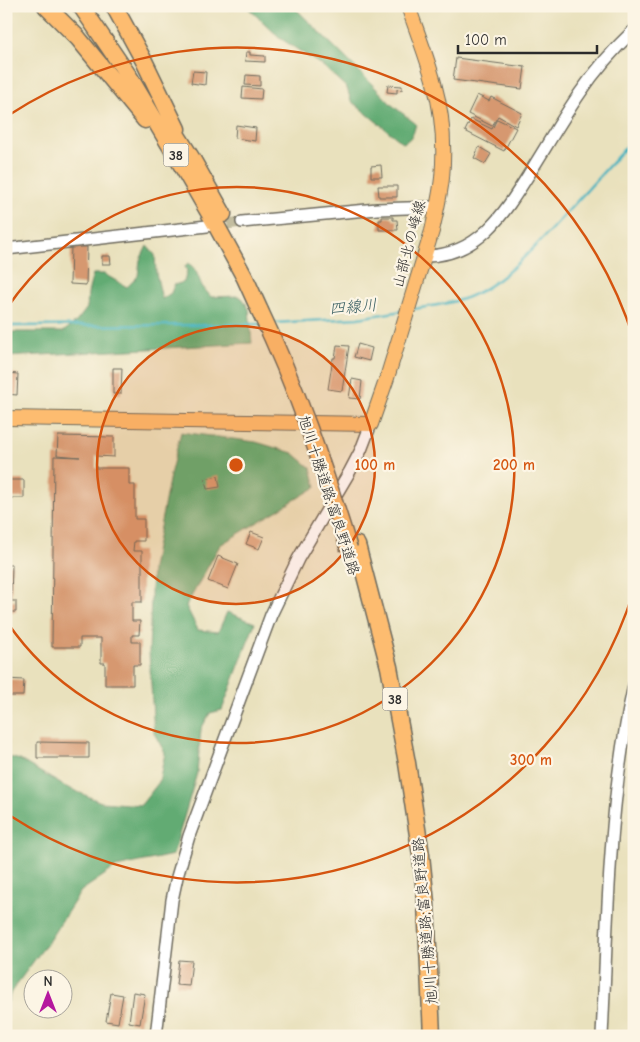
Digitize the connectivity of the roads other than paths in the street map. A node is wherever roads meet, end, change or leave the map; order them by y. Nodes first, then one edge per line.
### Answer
1 (46, 6) edge
2 (81, 6) edge
3 (93, 6) edge
4 (114, 6) edge
5 (408, 6) edge
6 (634, 30) edge
7 (186, 162) junction
8 (437, 207) junction
9 (242, 222) tunnel mouth
10 (207, 226) tunnel mouth
11 (6, 249) edge
12 (425, 256) junction
13 (6, 418) edge
14 (371, 424) junction
15 (634, 685) edge
16 (421, 903) junction
17 (156, 1036) edge
18 (421, 1036) edge
19 (432, 1036) edge
20 (602, 1036) edge

1 - 7 highway, 38
2 - 7 highway, 旭川十勝道路;富良野道路 / 38
3 - 7 highway, 旭川十勝道路;富良野道路 / 38
4 - 7 highway
5 - 8 main road, 山部北の峰線
6 - 12 street
7 - 16 highway, 旭川十勝道路;富良野道路 / 38
8 - 9 street
8 - 12 main road, 山部北の峰線
10 - 11 street
12 - 14 main road, 山部北の峰線
13 - 14 main road
14 - 17 street
15 - 20 street
16 - 18 highway, 旭川十勝道路;富良野道路 / 38
16 - 19 highway, 旭川十勝道路;富良野道路 / 38

